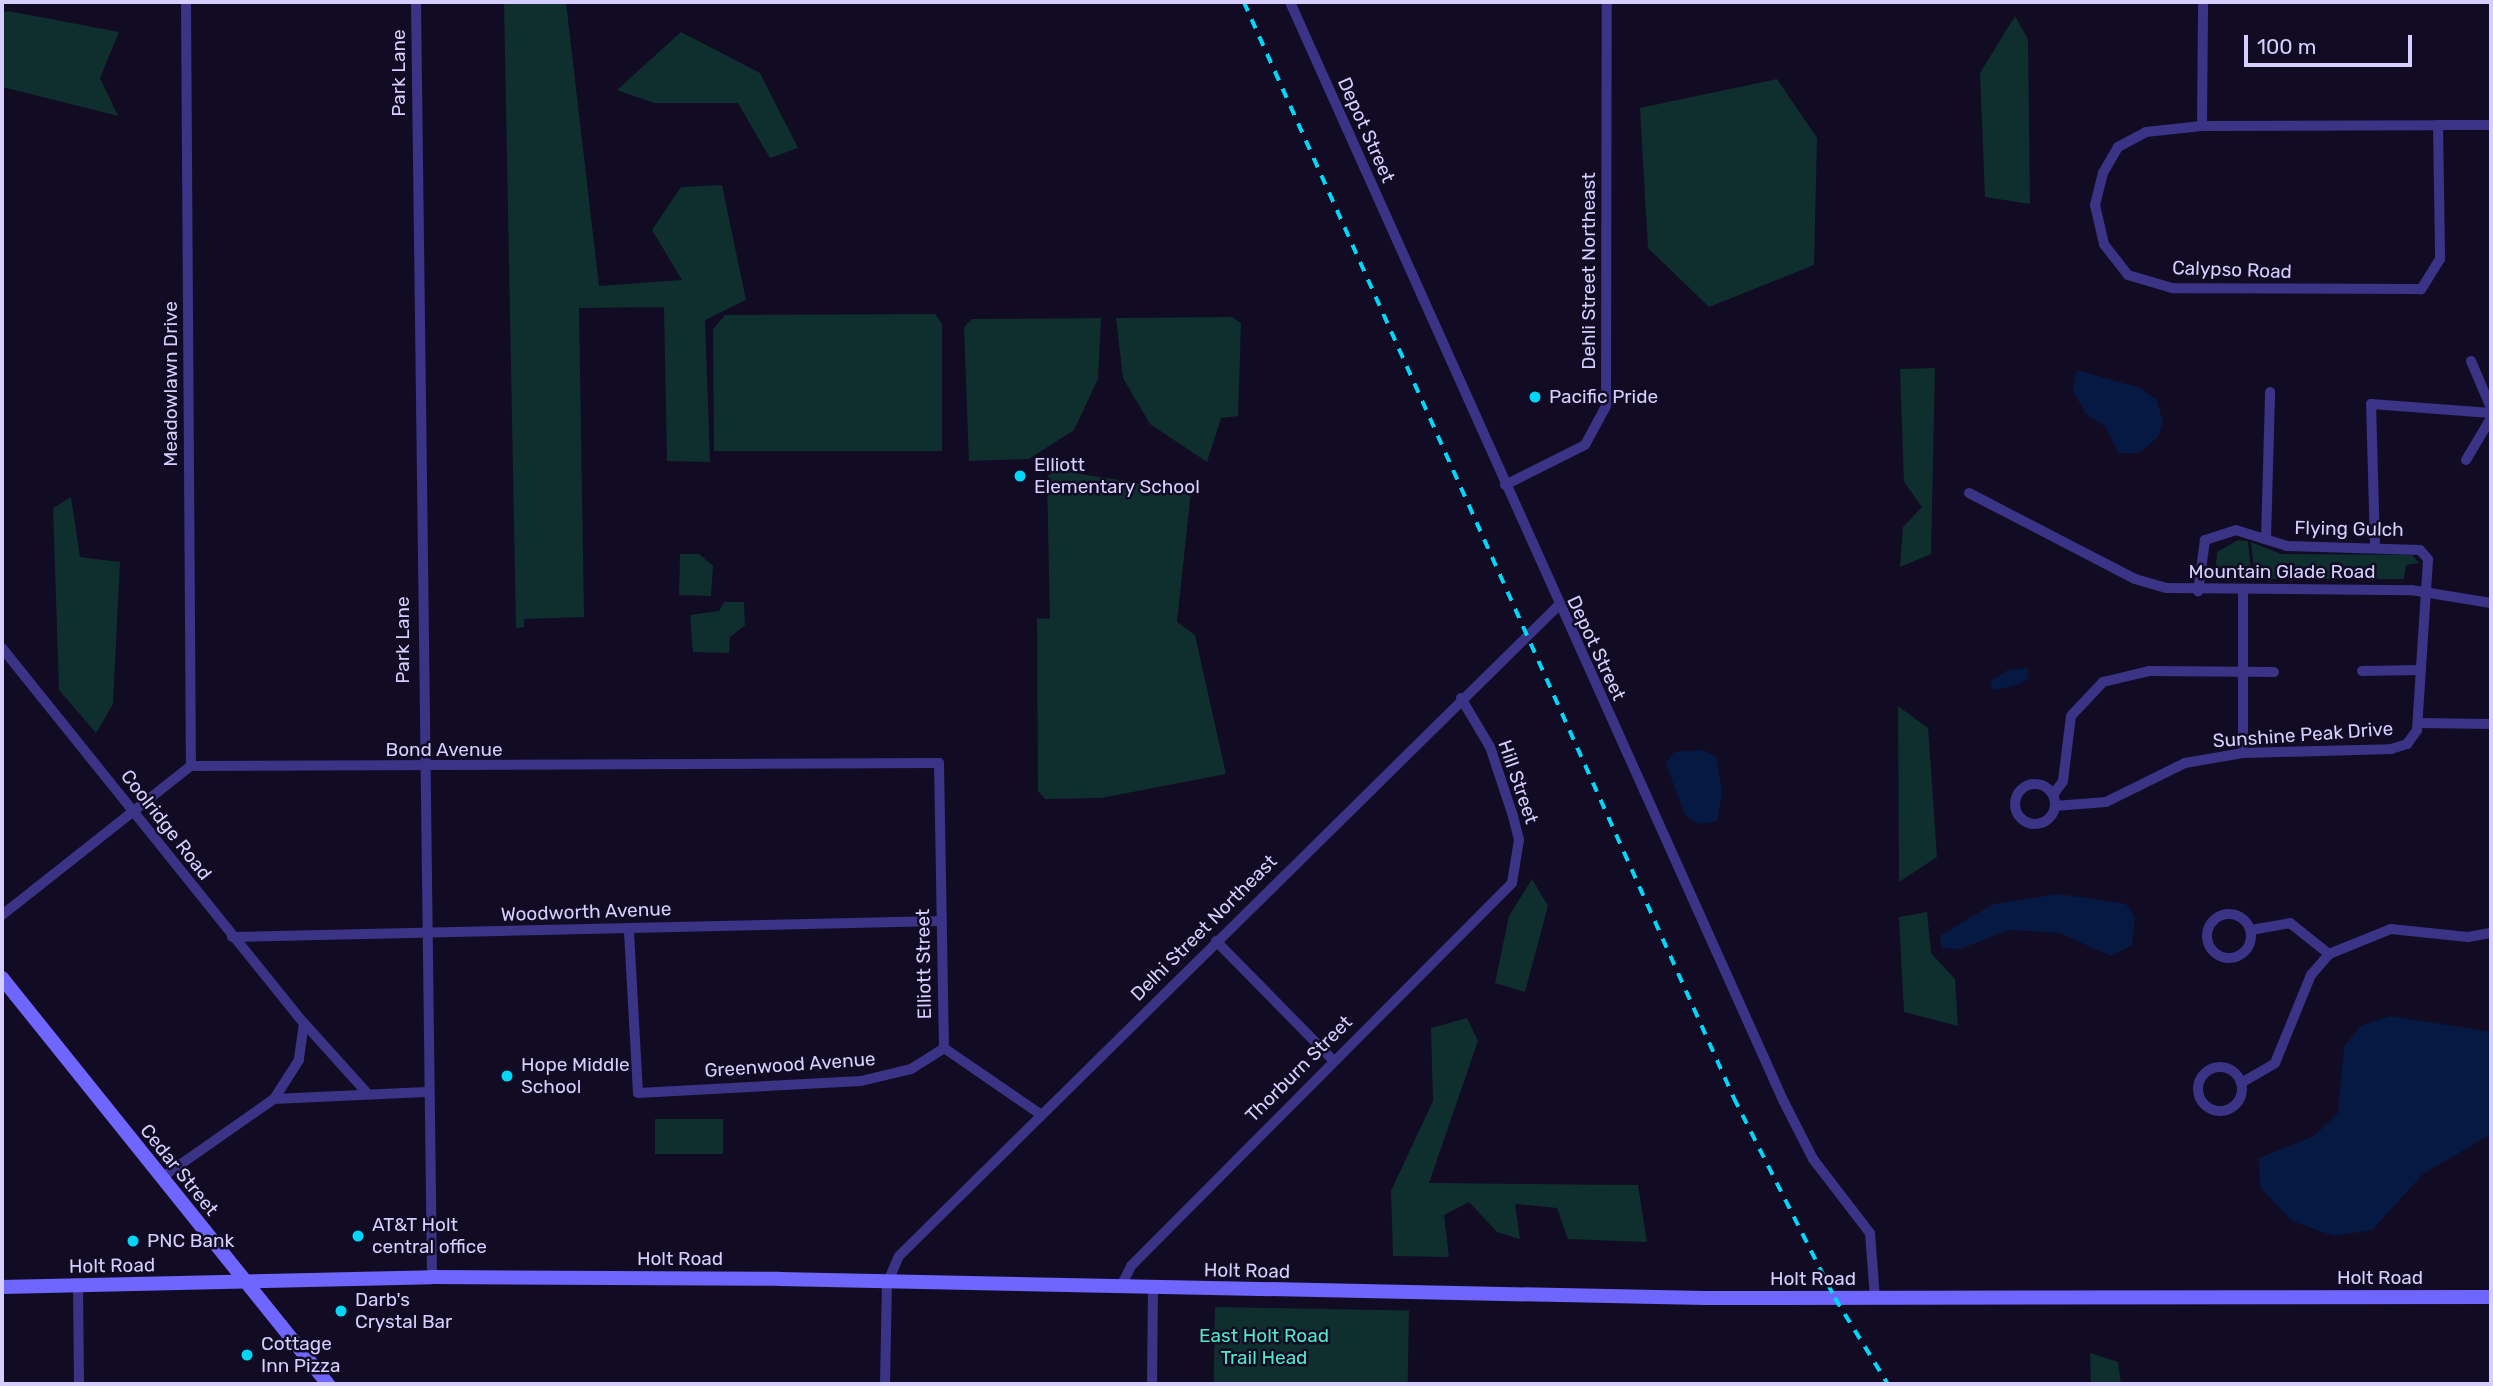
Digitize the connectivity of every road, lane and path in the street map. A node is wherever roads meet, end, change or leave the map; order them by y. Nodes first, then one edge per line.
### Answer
1 (186, 2) edge
2 (416, 2) edge
3 (1290, 2) edge
4 (1606, 2) edge
5 (2203, 2) edge
6 (2438, 125) junction
7 (2491, 125) edge
8 (2202, 126) junction
9 (2471, 361) dead end
10 (2270, 392) dead end
11 (2491, 413) edge
12 (2466, 460) dead end
13 (1505, 485) junction
14 (1969, 493) dead end
15 (2266, 539) junction
16 (2375, 545) junction
17 (2243, 591) junction
18 (2198, 592) junction
19 (2426, 592) junction
20 (2491, 603) edge
21 (1557, 607) junction
22 (2, 648) edge
23 (2421, 670) junction
24 (2362, 671) dead end
25 (2243, 672) junction
26 (2274, 672) dead end
27 (1461, 698) junction
28 (2418, 723) junction
29 (2491, 724) edge
30 (2243, 753) junction
31 (939, 763) joint
32 (191, 766) junction
33 (422, 768) junction
34 (2053, 795) junction
35 (2055, 806) junction
36 (131, 809) junction
37 (1512, 883) joint
38 (2, 915) edge
39 (941, 921) junction
40 (2251, 930) junction
41 (629, 932) junction
42 (423, 933) junction
43 (2491, 933) edge
44 (232, 937) junction
45 (1216, 941) junction
46 (2329, 954) junction
47 (2, 978) edge
48 (304, 1023) junction
49 (944, 1048) junction
50 (1332, 1059) junction
51 (2241, 1083) junction
52 (426, 1092) junction
53 (367, 1093) junction
54 (274, 1099) junction
55 (1040, 1114) junction
56 (161, 1178) junction
57 (432, 1277) junction
58 (245, 1282) junction
59 (887, 1284) junction
60 (78, 1286) junction
61 (2, 1287) edge
62 (1120, 1288) junction
63 (1153, 1289) junction
64 (2491, 1297) edge
65 (1875, 1298) junction
66 (79, 1384) edge
67 (328, 1384) edge
68 (885, 1384) edge
69 (1152, 1384) edge

1 - 32 street, Meadowlawn Drive
2 - 33 street, Park Lane
3 - 13 street, Depot Street
4 - 13 street, Dehli Street Northeast
5 - 8 street
6 - 7 street, Calypso Road
6 - 8 street, Calypso Road
6 - 8 street, Calypso Road
9 - 11 street
10 - 15 street
11 - 12 street
11 - 16 street
13 - 21 street, Depot Street
14 - 18 street, Mountain Glade Road
15 - 16 street, Flying Gulch
15 - 18 street, Flying Gulch
16 - 19 street, Flying Gulch
17 - 18 street, Mountain Glade Road
17 - 19 street, Mountain Glade Road
17 - 25 street
19 - 20 street, Mountain Glade Road
19 - 23 street, Sunshine Peak Drive
21 - 27 street, Delhi Street Northeast
21 - 65 street, Depot Street
22 - 36 street, Coolridge Road
23 - 24 street
23 - 28 street, Sunshine Peak Drive
25 - 26 street
25 - 30 street
25 - 34 street
27 - 37 street, Hill Street
27 - 45 street, Delhi Street Northeast
28 - 29 street
28 - 30 street, Sunshine Peak Drive
30 - 35 street, Sunshine Peak Drive
31 - 33 street, Bond Avenue
31 - 39 street, Elliott Street
32 - 33 street, Bond Avenue
32 - 36 street
33 - 42 street, Park Lane
34 - 35 street
34 - 35 street
36 - 38 street
36 - 44 street, Coolridge Road
37 - 50 street, Thorburn Street
39 - 41 street, Woodworth Avenue
39 - 49 street, Elliott Street
40 - 40 street
40 - 46 street
41 - 42 street, Woodworth Avenue
41 - 49 street, Greenwood Avenue
42 - 44 street, Woodworth Avenue
42 - 52 street, Park Lane
43 - 46 street
44 - 48 street, Coolridge Road
45 - 50 street
45 - 55 street, Delhi Street Northeast
46 - 51 street
47 - 56 main road, Cedar Street
48 - 53 street, Coolridge Road
48 - 54 street
49 - 55 street
50 - 62 street, Thorburn Street
51 - 51 street
52 - 53 street
52 - 57 street, Park Lane
53 - 54 street
54 - 56 street
55 - 59 street, Delhi Street Northeast
56 - 58 main road, Cedar Street
57 - 58 main road, Holt Road
57 - 59 main road, Holt Road
58 - 60 main road, Holt Road
58 - 67 main road, Cedar Street
59 - 62 main road, Holt Road
59 - 68 street
60 - 61 main road, Holt Road
60 - 66 street
62 - 63 main road, Holt Road
63 - 65 main road, Holt Road
63 - 69 street
64 - 65 main road, Holt Road

